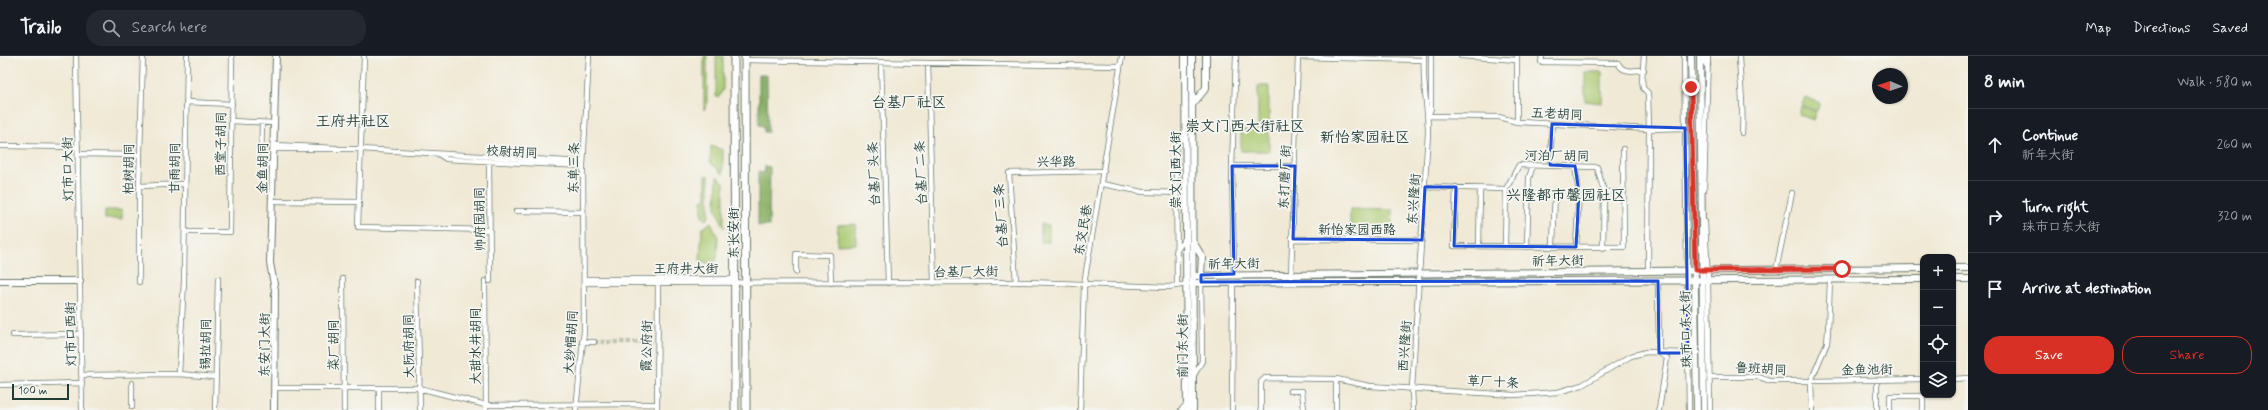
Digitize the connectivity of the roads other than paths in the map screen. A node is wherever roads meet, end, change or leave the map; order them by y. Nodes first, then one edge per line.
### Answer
1 (76, 56) edge
2 (143, 56) edge
3 (187, 56) edge
4 (232, 56) edge
5 (276, 56) edge
6 (364, 56) edge
7 (588, 56) edge
8 (734, 56) edge
9 (867, 56) edge
10 (1122, 56) edge
11 (1185, 56) edge
12 (1192, 56) edge
13 (1206, 56) edge
14 (1236, 56) edge
15 (1431, 56) edge
16 (1461, 56) edge
17 (1542, 56) edge
18 (1644, 56) edge
19 (1684, 56) edge
20 (1691, 56) edge
21 (1701, 56) edge
22 (1708, 56) edge
23 (1739, 56) edge
24 (1298, 57) edge
25 (1353, 57) edge
26 (745, 58) edge
27 (1424, 58) edge
28 (1517, 58) edge
29 (867, 62) junction
30 (881, 63) junction
31 (928, 63) junction
32 (1707, 65) junction
33 (1120, 66) junction
34 (1644, 70) junction
35 (186, 102) junction
36 (232, 104) junction
37 (1192, 105) junction
38 (1428, 116) junction
39 (232, 121) junction
40 (1517, 122) junction
41 (262, 123) junction
42 (274, 123) junction
43 (1552, 124) junction
44 (1686, 128) junction
45 (1649, 130) junction
46 (1742, 133) dead end
47 (1185, 134) junction
48 (0, 146) edge
49 (78, 147) junction
50 (274, 147) junction
51 (360, 149) junction
52 (1623, 149) dead end
53 (78, 154) junction
54 (139, 156) junction
55 (489, 159) junction
56 (274, 164) junction
57 (583, 164) junction
58 (1533, 165) junction
59 (1232, 166) junction
60 (1295, 166) junction
61 (1550, 166) junction
62 (1575, 166) junction
63 (1104, 171) junction
64 (1009, 173) joint
65 (185, 184) junction
66 (1102, 184) junction
67 (139, 186) junction
68 (1425, 187) junction
69 (1456, 187) junction
70 (1480, 189) junction
71 (1506, 189) junction
72 (1556, 192) dead end
73 (1604, 192) junction
74 (1624, 192) junction
75 (1175, 193) junction
76 (1186, 193) junction
77 (1792, 193) dead end
78 (273, 201) junction
79 (359, 202) junction
80 (516, 211) dead end
81 (583, 212) junction
82 (490, 230) junction
83 (185, 232) junction
84 (1186, 238) junction
85 (1293, 239) junction
86 (1422, 240) junction
87 (1193, 242) junction
88 (1479, 246) junction
89 (1505, 246) junction
90 (1553, 246) junction
91 (1527, 247) junction
92 (1576, 247) junction
93 (1603, 248) junction
94 (1176, 252) junction
95 (1920, 268) edge
96 (1956, 268) edge
97 (1968, 268) edge
98 (1686, 270) junction
99 (1702, 270) junction
100 (1776, 270) junction
101 (1648, 271) junction
102 (796, 272) dead end
103 (1420, 273) junction
104 (1234, 274) junction
105 (1292, 274) junction
106 (1201, 275) junction
107 (1193, 276) junction
108 (218, 279) dead end
109 (343, 279) dead end
110 (1920, 279) edge
111 (1956, 279) edge
112 (1968, 279) edge
113 (273, 280) joint
114 (734, 280) junction
115 (1830, 280) junction
116 (0, 281) edge
117 (80, 281) junction
118 (417, 281) dead end
119 (488, 281) joint
120 (584, 281) junction
121 (1658, 281) junction
122 (1686, 281) junction
123 (1702, 281) junction
124 (139, 282) dead end
125 (658, 282) junction
126 (1016, 282) junction
127 (1201, 282) junction
128 (1233, 282) junction
129 (831, 283) junction
130 (888, 283) junction
131 (934, 283) junction
132 (1194, 283) junction
133 (1289, 283) junction
134 (1419, 283) junction
135 (746, 284) junction
136 (1084, 284) junction
137 (1186, 284) junction
138 (1176, 286) junction
139 (81, 334) junction
140 (13, 335) dead end
141 (1696, 336) junction
142 (582, 342) junction
143 (594, 342) tunnel mouth
144 (1659, 353) junction
145 (1688, 353) junction
146 (179, 374) junction
147 (82, 375) junction
148 (215, 377) junction
149 (1193, 377) junction
150 (1709, 377) junction
151 (1968, 378) edge
152 (1336, 379) junction
153 (1920, 379) edge
154 (1956, 379) edge
155 (1877, 380) junction
156 (1811, 381) junction
157 (82, 383) junction
158 (132, 383) dead end
159 (0, 386) edge
160 (274, 388) junction
161 (344, 388) junction
162 (379, 388) junction
163 (420, 388) junction
164 (1412, 388) junction
165 (1290, 390) dead end
166 (576, 404) junction
167 (657, 404) junction
168 (132, 407) dead end
169 (486, 407) edge
170 (1187, 407) edge
171 (82, 410) edge
172 (215, 410) edge
173 (274, 410) edge
174 (344, 410) edge
175 (379, 410) edge
176 (420, 410) edge
177 (576, 410) edge
178 (657, 410) edge
179 (735, 410) edge
180 (746, 410) edge
181 (1080, 410) edge
182 (1181, 410) edge
183 (1193, 410) edge
184 (1232, 410) edge
185 (1261, 410) edge
186 (1304, 410) edge
187 (1336, 410) edge
188 (1413, 410) edge
189 (1659, 410) edge
190 (1689, 410) edge
191 (1697, 410) edge
192 (1704, 410) edge
193 (1710, 410) edge
194 (1812, 410) edge
195 (1877, 410) edge
196 (1890, 410) edge
197 (1924, 410) edge

1 - 49 street, 灯市口大街
2 - 54 street, 柏树胡同
3 - 35 street, 甘雨胡同
4 - 36 street, 西堂子胡同
5 - 42 main road, 金鱼胡同
6 - 51 street
7 - 57 street, 东单三条
8 - 114 highway, 东长安街
9 - 29 street
10 - 33 street, 东交民巷
11 - 47 main road, 崇文门西大街
12 - 37 main road, 崇文门西大街
13 - 37 main road
14 - 59 street
15 - 38 street, 东兴隆街
16 - 28 street
17 - 34 street
18 - 34 street
19 - 44 street, 珠市口东大街
20 - 99 main road, 珠市口东大街
21 - 32 main road
21 - 99 main road, 珠市口东大街
22 - 32 street, 珠市口东大街
23 - 46 street
24 - 25 street
24 - 60 street, 东打磨厂街
25 - 27 street
26 - 29 street
26 - 135 highway, 东长安街
27 - 38 street, 东兴隆街
28 - 40 street
29 - 30 street
30 - 31 street
30 - 130 street, 台基厂头条
31 - 33 street
31 - 131 street, 台基厂二条
32 - 99 street, 珠市口东大街
33 - 63 street, 东交民巷
34 - 45 street
35 - 36 street
35 - 65 street, 甘雨胡同
36 - 39 street, 西堂子胡同
37 - 87 main road, 崇文门西大街
38 - 40 street, 五老胡同
38 - 68 street, 东兴隆街
39 - 41 street
39 - 83 street, 西堂子胡同
40 - 43 street, 五老胡同
41 - 42 street
41 - 56 street
42 - 50 main road, 金鱼胡同
43 - 45 street, 五老胡同
43 - 61 street
44 - 45 street, 五老胡同
44 - 98 street, 珠市口东大街
45 - 101 street
47 - 75 street
47 - 76 main road, 崇文门西大街
48 - 49 street
49 - 53 street, 灯市口大街
50 - 51 street, 校尉胡同
50 - 56 main road, 金鱼胡同
51 - 55 street, 校尉胡同
51 - 79 street
52 - 74 street
53 - 54 street
53 - 117 street, 灯市口大街
54 - 67 street, 柏树胡同
55 - 57 street, 校尉胡同
55 - 82 street, 帅府园胡同
56 - 78 main road, 金鱼胡同
57 - 81 street, 东单三条
58 - 61 street, 河泊厂胡同
58 - 71 street, 河泊厂胡同
58 - 91 street
59 - 60 street
59 - 104 street
60 - 85 street, 东打磨厂街
61 - 62 street, 河泊厂胡同
62 - 73 street, 河泊厂胡同
62 - 92 street
63 - 64 street, 兴华路
63 - 66 street, 东交民巷
64 - 126 street, 台基厂三条
65 - 67 street
65 - 83 street, 甘雨胡同
66 - 75 street
66 - 136 street, 东交民巷
67 - 124 street, 柏树胡同
68 - 69 street
68 - 86 street, 东兴隆街
69 - 70 street
69 - 88 street
70 - 71 street
70 - 88 street
71 - 89 street, 河泊厂胡同
72 - 90 street
73 - 74 street
73 - 93 street, 河泊厂胡同
74 - 93 street
75 - 76 street
75 - 94 street
76 - 84 main road, 崇文门西大街
77 - 100 street
78 - 79 street
78 - 113 main road, 金鱼胡同
79 - 82 street
80 - 81 street
81 - 120 street, 东单三条
82 - 119 street, 帅府园胡同
83 - 146 street, 甘雨胡同
84 - 94 street
84 - 137 main road, 崇文门西大街
85 - 86 street, 新怡家园西路
85 - 105 street, 东打磨厂街
86 - 103 street, 东兴隆街
87 - 106 main road
87 - 107 main road, 崇文门西大街
88 - 89 street
89 - 91 street
90 - 91 street
90 - 92 street
92 - 93 street
94 - 138 street
95 - 100 main road, 祈年大街
96 - 97 main road
98 - 99 main road, 祈年大街
98 - 101 main road, 祈年大街
98 - 122 street, 珠市口东大街
99 - 100 main road, 祈年大街
99 - 123 main road, 珠市口东大街
101 - 103 main road, 祈年大街
102 - 129 street
103 - 105 main road, 祈年大街
103 - 134 street, 东兴隆街
104 - 105 main road, 祈年大街
104 - 106 main road, 祈年大街
105 - 133 street, 东打磨厂街
106 - 107 main road, 祈年大街
106 - 127 street
107 - 132 main road, 前门东大街
107 - 137 street
108 - 148 street, 锡拉胡同
109 - 161 street, 菜厂胡同
110 - 115 main road, 祈年大街
111 - 112 main road
113 - 160 main road, 东安门大街
114 - 120 street, 王府井大街
114 - 125 street, 王府井大街
114 - 135 street, 王府井大街
114 - 179 highway, 东长安街
115 - 123 main road, 祈年大街
115 - 156 street
116 - 117 main road
117 - 139 street, 灯市口西街
118 - 163 street, 大阮府胡同
119 - 169 street, 大甜水井胡同
120 - 125 street, 王府井大街
120 - 142 street, 大纱帽胡同
121 - 122 main road, 祈年大街
121 - 134 main road, 祈年大街
121 - 144 street
122 - 123 main road, 祈年大街
122 - 145 street, 珠市口东大街
123 - 141 main road, 珠市口东大街
123 - 150 street, 珠市口东大街
123 - 192 main road, 珠市口东大街
125 - 167 street, 霞公府街
126 - 131 street, 台基厂大街
126 - 136 street, 台基厂大街
127 - 128 main road, 祈年大街
127 - 132 main road, 祈年大街
127 - 149 street
128 - 133 main road, 祈年大街
128 - 184 street
129 - 130 street, 台基厂大街
129 - 135 street, 台基厂大街
130 - 131 street, 台基厂大街
132 - 137 street, 台基厂大街
132 - 149 main road, 前门东大街
133 - 134 main road, 祈年大街
134 - 164 street, 西兴隆街
135 - 180 highway, 东长安街
136 - 138 street, 台基厂大街
136 - 181 street, 东交民巷
137 - 138 street, 台基厂大街
137 - 170 main road, 前门东大街
139 - 140 street
139 - 147 street, 灯市口西街
141 - 145 main road
141 - 191 main road, 珠市口东大街
142 - 143 street
142 - 166 street, 大纱帽胡同
144 - 145 street, 草厂十条
144 - 164 street, 草厂十条
144 - 189 street
145 - 190 street, 珠市口东大街
146 - 147 street
146 - 148 street
147 - 157 street, 灯市口西街
148 - 172 street, 锡拉胡同
149 - 183 main road, 前门东大街
150 - 156 street, 鲁班胡同
150 - 193 street, 珠市口东大街
151 - 154 street
152 - 164 street, 草厂十条
152 - 185 street, 草厂十条
152 - 187 street
153 - 155 street, 金鱼池街
155 - 156 street, 金鱼池街
155 - 195 street
156 - 194 street
157 - 159 street
157 - 171 street, 灯市口西街
158 - 168 street
160 - 161 street
160 - 173 main road, 东安门大街
161 - 162 street
161 - 174 street, 菜厂胡同
162 - 163 street
162 - 175 street
163 - 169 street
163 - 176 street, 大阮府胡同
164 - 188 street, 西兴隆街
165 - 186 street
166 - 167 street
166 - 169 street
166 - 177 street, 大纱帽胡同
167 - 178 street, 霞公府街
170 - 182 street
196 - 197 street

